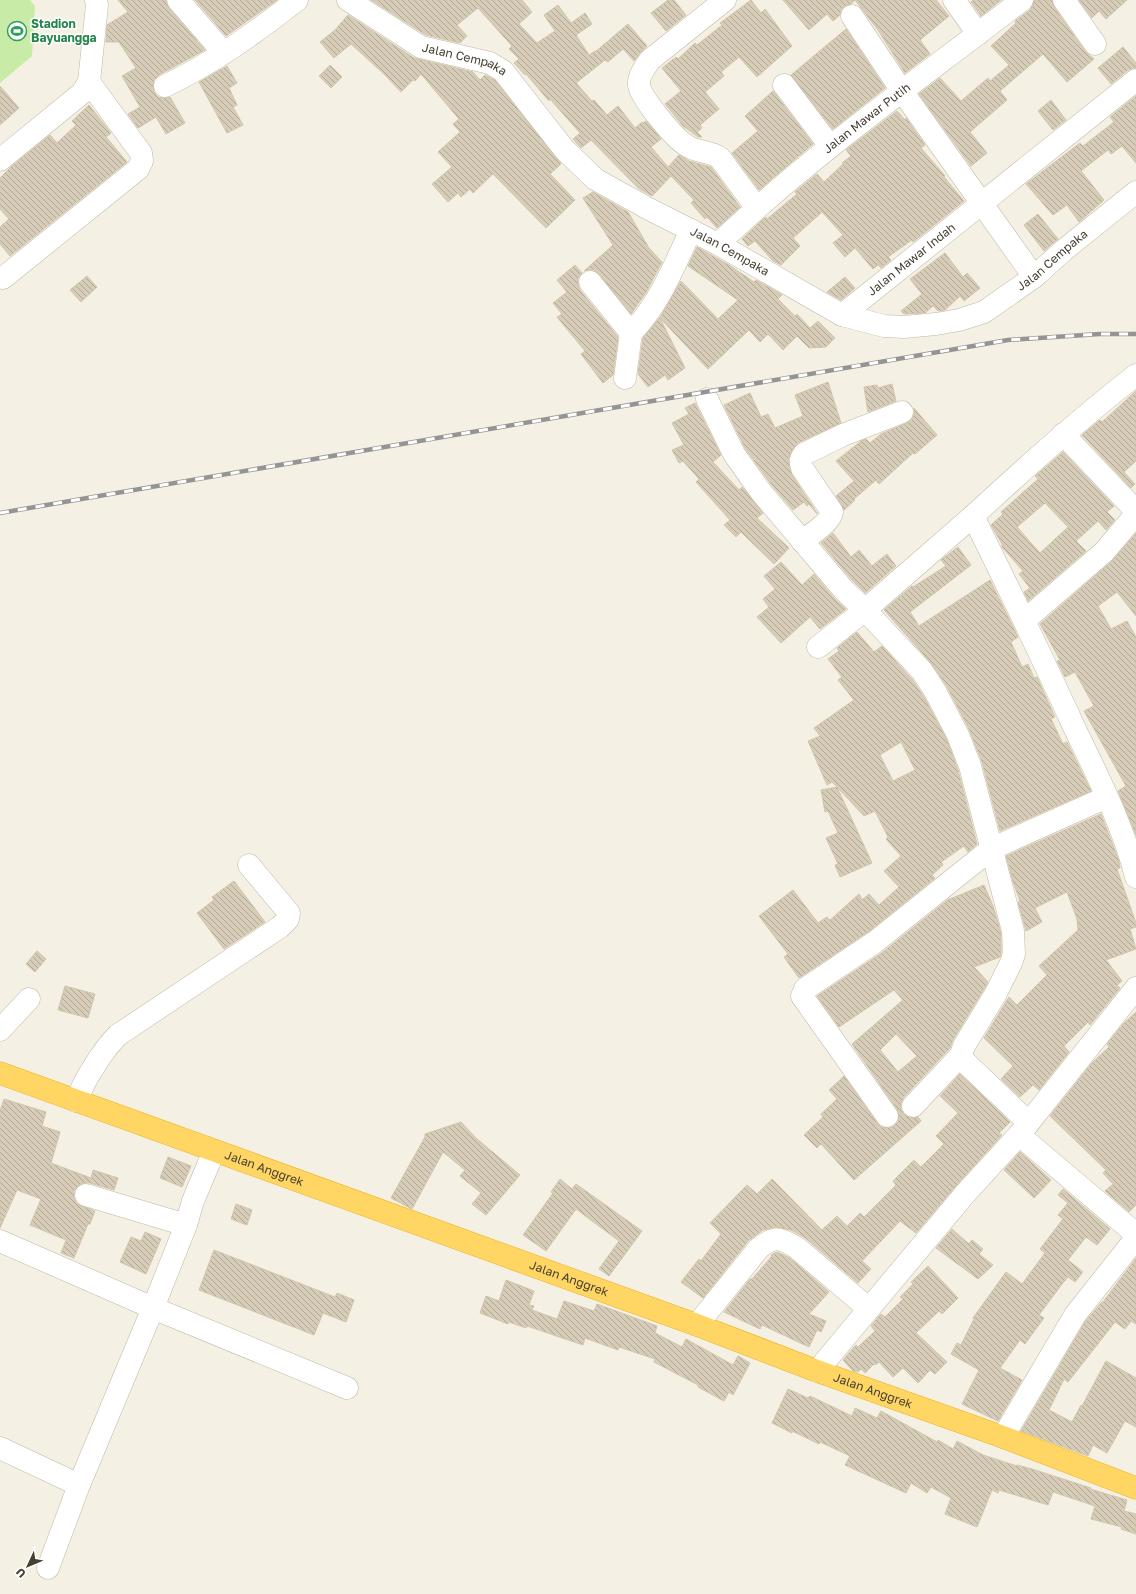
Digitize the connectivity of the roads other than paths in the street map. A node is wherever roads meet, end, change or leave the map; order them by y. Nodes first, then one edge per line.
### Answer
1 (96, 0) edge
2 (178, 0) edge
3 (297, 0) edge
4 (348, 0) edge
5 (725, 0) edge
6 (954, 0) edge
7 (1022, 0) edge
8 (1064, 0) edge
9 (852, 16) dead end
10 (978, 34) junction
11 (1095, 44) dead end
12 (224, 52) junction
13 (1136, 80) edge
14 (89, 82) junction
15 (165, 86) dead end
16 (784, 86) dead end
17 (902, 91) junction
18 (830, 146) junction
19 (0, 160) edge
20 (1136, 192) edge
21 (981, 203) junction
22 (756, 207) junction
23 (691, 230) junction
24 (718, 244) junction
25 (3, 278) dead end
26 (1034, 278) junction
27 (590, 282) dead end
28 (842, 315) junction
29 (631, 333) junction
30 (1136, 375) edge
31 (625, 378) dead end
32 (706, 399) dead end
33 (902, 412) dead end
34 (1063, 434) junction
35 (1136, 512) edge
36 (973, 516) junction
37 (802, 541) junction
38 (865, 610) junction
39 (1025, 620) junction
40 (818, 647) dead end
41 (1107, 797) junction
42 (991, 849) junction
43 (1134, 863) edge
44 (249, 865) dead end
45 (1136, 988) edge
46 (29, 1000) dead end
47 (0, 1030) edge
48 (961, 1055) junction
49 (0, 1073) edge
50 (81, 1091) junction
51 (913, 1106) dead end
52 (887, 1116) dead end
53 (1024, 1129) junction
54 (214, 1151) junction
55 (86, 1195) dead end
56 (186, 1225) junction
57 (1136, 1234) edge
58 (1136, 1238) edge
59 (0, 1241) edge
60 (153, 1308) junction
61 (869, 1309) junction
62 (698, 1325) junction
63 (817, 1371) junction
64 (347, 1388) dead end
65 (1003, 1437) junction
66 (0, 1448) edge
67 (79, 1485) junction
68 (1135, 1486) edge
69 (48, 1568) dead end

1 - 14 street
2 - 12 street
3 - 12 street
4 - 23 street, Jalan Cempaka
5 - 22 street
6 - 10 street
7 - 10 street, Jalan Mawar Putih
8 - 11 street
9 - 17 street
10 - 17 street, Jalan Mawar Putih
12 - 15 street
13 - 21 street, Jalan Mawar Indah
14 - 19 street
14 - 25 street
16 - 18 street
17 - 18 street, Jalan Mawar Putih
17 - 21 street
18 - 22 street, Jalan Mawar Putih
20 - 26 street, Jalan Cempaka
21 - 26 street
21 - 28 street, Jalan Mawar Indah
22 - 24 street, Jalan Mawar Putih
23 - 24 street, Jalan Cempaka
23 - 29 street
24 - 28 street, Jalan Cempaka
26 - 28 street, Jalan Cempaka
27 - 29 street
29 - 31 street
30 - 34 street
32 - 37 street
33 - 37 street
34 - 35 street
34 - 36 street
35 - 39 street
36 - 38 street
36 - 39 street
37 - 38 street
38 - 40 street
38 - 42 street
39 - 41 street
41 - 42 street
41 - 43 street
42 - 48 street
42 - 52 street
44 - 50 street
45 - 53 street
46 - 47 street
48 - 51 street
48 - 53 street
49 - 50 highway, Jalan Anggrek
50 - 54 highway, Jalan Anggrek
53 - 57 street
53 - 61 street
54 - 56 street
54 - 62 highway, Jalan Anggrek
55 - 56 street
56 - 60 street
58 - 65 street
59 - 60 street
60 - 64 street
60 - 67 street
61 - 62 street
61 - 63 street
62 - 63 highway, Jalan Anggrek
63 - 65 highway, Jalan Anggrek
65 - 68 highway, Jalan Anggrek
66 - 67 street
67 - 69 street

